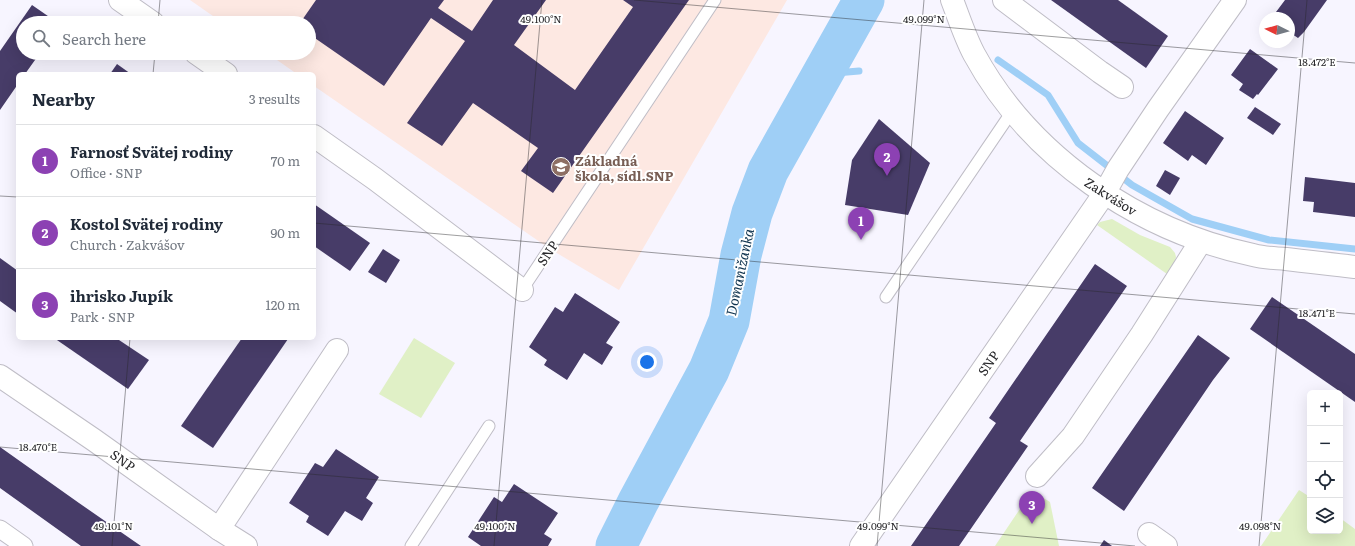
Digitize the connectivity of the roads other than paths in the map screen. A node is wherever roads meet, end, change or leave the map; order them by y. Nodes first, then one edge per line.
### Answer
1 (120, 0) edge
2 (715, 0) edge
3 (953, 0) edge
4 (1004, 0) edge
5 (1235, 0) edge
6 (143, 16) edge
7 (206, 60) edge
8 (223, 72) edge
9 (1122, 87) dead end
10 (1013, 110) junction
11 (316, 137) edge
12 (1112, 180) junction
13 (1201, 241) junction
14 (1355, 267) edge
15 (522, 290) joint
16 (886, 297) dead end
17 (337, 350) dead end
18 (0, 376) edge
19 (489, 426) dead end
20 (1037, 476) dead end
21 (0, 529) edge
22 (219, 529) junction
23 (24, 546) edge
24 (246, 546) edge
25 (411, 546) edge
26 (861, 546) edge

1 - 6 street
2 - 15 lane, SNP
3 - 10 street, Zakvášov
4 - 9 street
5 - 12 street, Zakvášov
7 - 8 street
10 - 12 street, Zakvášov
10 - 16 lane
11 - 15 street, SNP
12 - 13 street, Zakvášov
12 - 26 street, SNP
13 - 14 street, Zakvášov
13 - 20 street
17 - 22 street
18 - 22 street, SNP
19 - 25 lane
21 - 23 street
22 - 24 street, SNP

